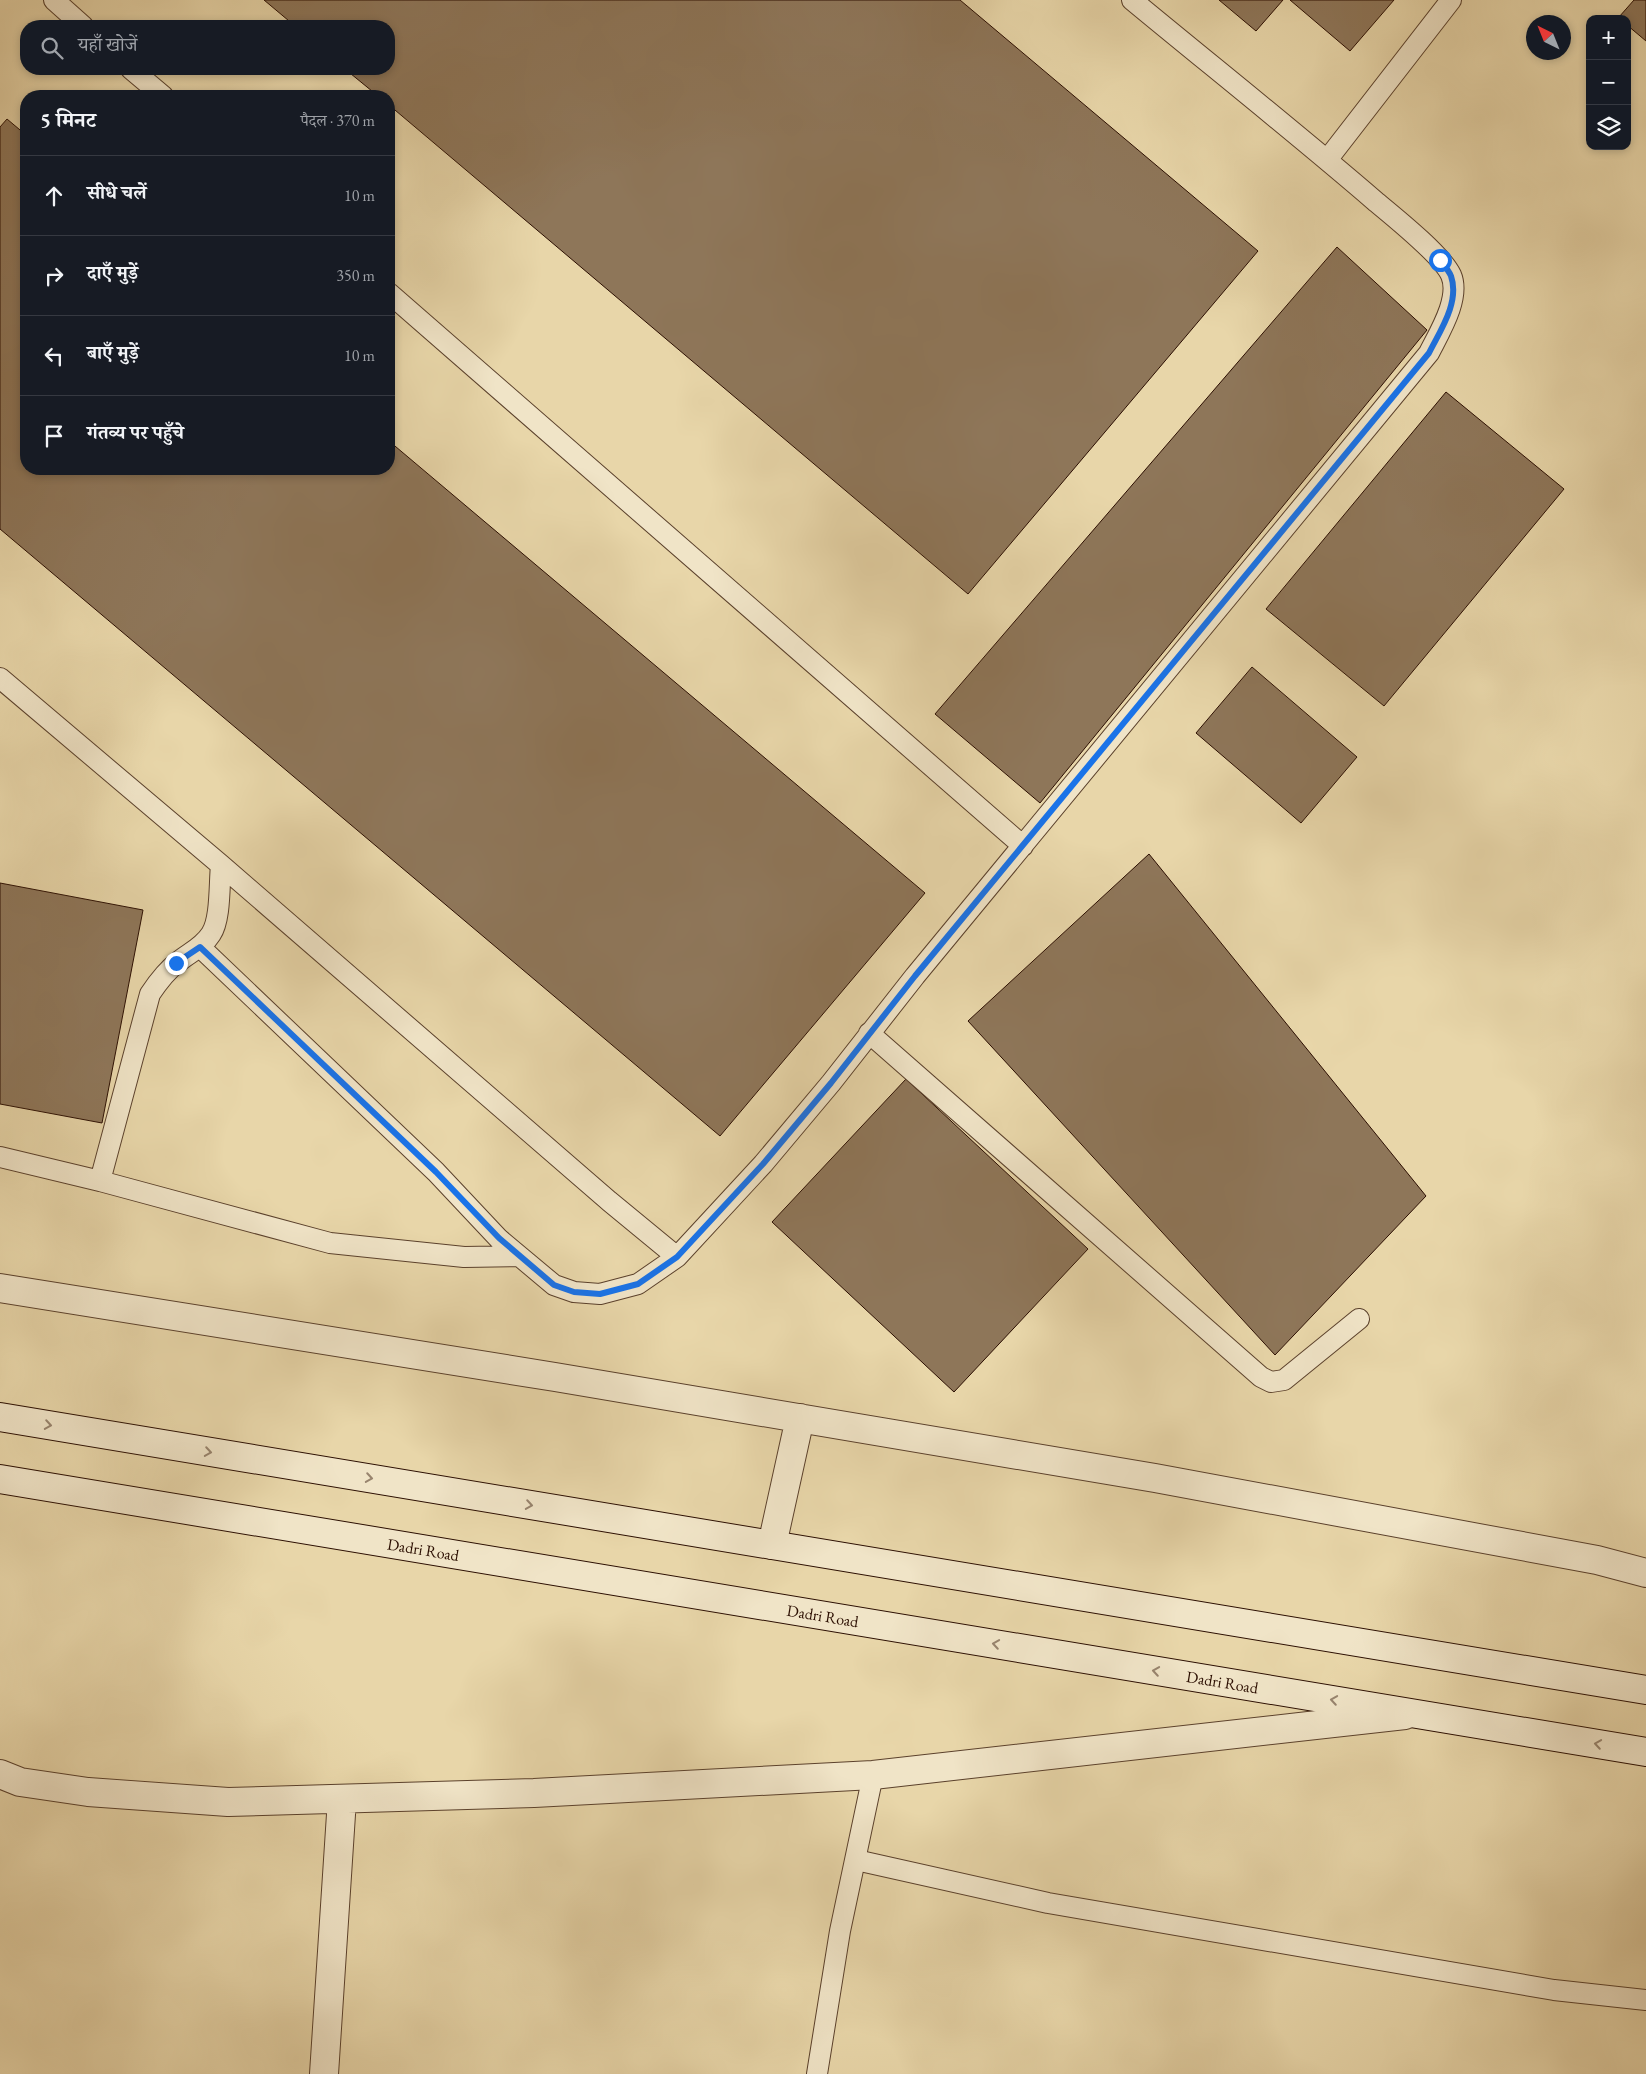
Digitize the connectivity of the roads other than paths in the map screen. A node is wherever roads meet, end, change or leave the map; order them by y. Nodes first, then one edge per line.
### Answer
1 (54, 0) edge
2 (1132, 0) edge
3 (1451, 0) edge
4 (76, 20) edge
5 (138, 75) edge
6 (156, 90) edge
7 (1327, 160) junction
8 (395, 298) edge
9 (0, 678) edge
10 (1023, 846) junction
11 (221, 865) junction
12 (200, 947) junction
13 (869, 1033) junction
14 (0, 1157) edge
15 (100, 1181) junction
16 (517, 1256) junction
17 (677, 1257) junction
18 (0, 1288) edge
19 (1359, 1319) dead end
20 (0, 1418) edge
21 (800, 1418) junction
22 (0, 1479) edge
23 (772, 1545) junction
24 (1646, 1573) edge
25 (1646, 1690) edge
26 (1416, 1714) junction
27 (1646, 1752) edge
28 (0, 1774) edge
29 (874, 1775) junction
30 (342, 1799) junction
31 (856, 1860) junction
32 (1646, 2000) edge
33 (324, 2074) edge
34 (817, 2074) edge

1 - 4 lane
2 - 7 lane
3 - 7 lane
5 - 6 lane
7 - 10 lane
8 - 10 lane
9 - 11 lane
10 - 13 lane
11 - 12 lane
11 - 17 lane
12 - 15 lane
12 - 16 lane
13 - 17 lane
13 - 19 lane
14 - 15 lane
15 - 16 lane
16 - 17 lane
18 - 21 street
20 -> 23 street
21 - 23 street
21 - 24 street
26 -> 22 street, Dadri Road
23 - 25 street
27 -> 26 street, Dadri Road
26 - 29 street
28 - 30 street
29 - 30 street
29 - 31 lane
30 - 33 street
31 - 32 lane
31 - 34 lane

